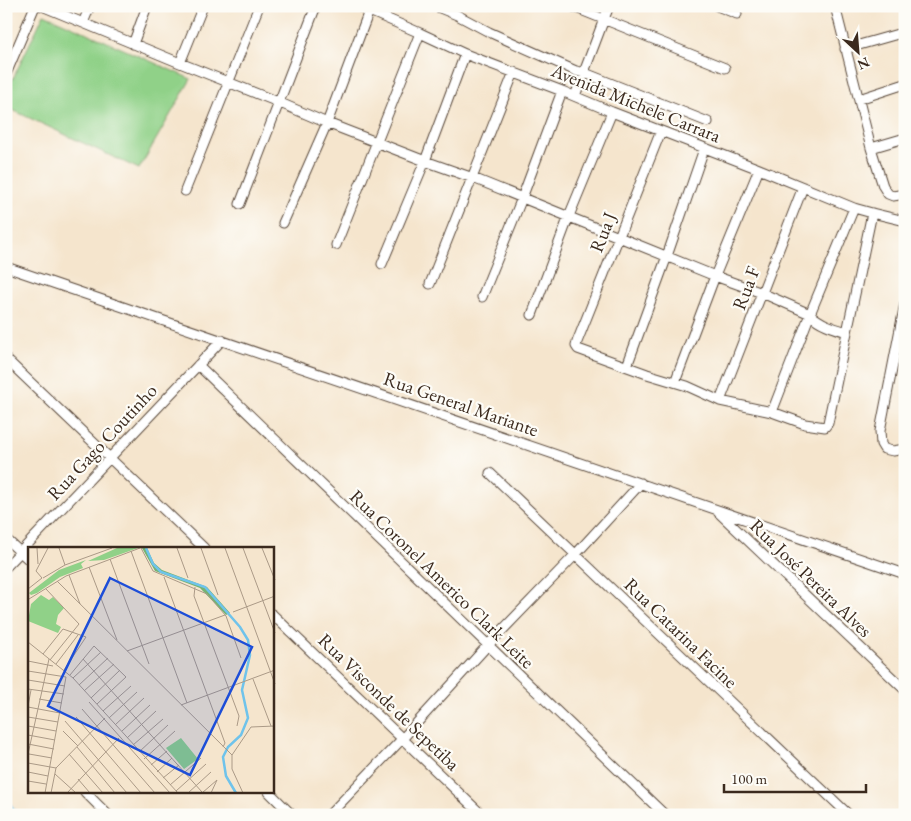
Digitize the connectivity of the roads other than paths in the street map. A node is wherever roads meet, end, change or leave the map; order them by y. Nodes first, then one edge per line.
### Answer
1 (35, 6) edge
2 (42, 6) edge
3 (90, 6) edge
4 (147, 6) edge
5 (203, 6) edge
6 (259, 6) edge
7 (316, 6) edge
8 (358, 6) edge
9 (435, 6) edge
10 (571, 6) edge
11 (610, 6) edge
12 (717, 6) edge
13 (834, 6) edge
14 (459, 11) edge
15 (369, 12) junction
16 (737, 14) dead end
17 (604, 20) junction
18 (83, 23) junction
19 (905, 32) edge
20 (420, 33) junction
21 (133, 44) junction
22 (845, 49) junction
23 (465, 54) junction
24 (180, 64) junction
25 (725, 68) dead end
26 (514, 72) junction
27 (585, 73) junction
28 (6, 74) edge
29 (228, 82) junction
30 (905, 84) edge
31 (562, 91) junction
32 (575, 96) junction
33 (859, 99) junction
34 (278, 102) junction
35 (612, 112) junction
36 (708, 122) dead end
37 (327, 123) junction
38 (661, 131) junction
39 (905, 138) edge
40 (378, 142) junction
41 (704, 148) junction
42 (871, 148) junction
43 (425, 161) junction
44 (759, 169) junction
45 (472, 178) junction
46 (803, 188) junction
47 (185, 191) dead end
48 (905, 194) edge
49 (522, 198) junction
50 (240, 204) dead end
51 (854, 208) junction
52 (872, 214) junction
53 (569, 216) junction
54 (905, 221) edge
55 (283, 223) dead end
56 (619, 237) junction
57 (336, 245) dead end
58 (667, 256) junction
59 (382, 264) dead end
60 (6, 267) edge
61 (715, 276) junction
62 (430, 284) dead end
63 (762, 293) junction
64 (482, 297) dead end
65 (905, 304) edge
66 (810, 314) junction
67 (532, 315) dead end
68 (847, 332) junction
69 (222, 340) junction
70 (6, 358) edge
71 (198, 365) junction
72 (627, 366) junction
73 (675, 382) junction
74 (720, 401) junction
75 (772, 412) junction
76 (905, 449) edge
77 (110, 458) junction
78 (490, 474) dead end
79 (641, 483) junction
80 (716, 511) junction
81 (6, 539) edge
82 (203, 547) edge
83 (20, 552) junction
84 (575, 554) junction
85 (28, 559) edge
86 (6, 567) edge
87 (905, 574) edge
88 (274, 616) edge
89 (488, 645) junction
90 (905, 690) edge
91 (403, 738) junction
92 (87, 794) edge
93 (271, 794) edge
94 (108, 815) edge
95 (292, 815) edge
96 (329, 815) edge
97 (482, 815) edge
98 (665, 815) edge
99 (849, 815) edge

1 - 28 street
2 - 18 street
3 - 18 street
4 - 21 street
5 - 24 street
6 - 29 street
7 - 34 street
8 - 15 street, Avenida Michele Carrara
9 - 14 street
10 - 17 street
11 - 17 street
12 - 16 street
13 - 22 street
14 - 27 street
15 - 20 street, Avenida Michele Carrara
15 - 37 street
17 - 25 street
17 - 27 street
18 - 21 street
19 - 22 street
20 - 23 street, Avenida Michele Carrara
20 - 40 street
21 - 24 street
22 - 33 street
23 - 26 street, Avenida Michele Carrara
23 - 43 street
24 - 29 street
26 - 31 street, Avenida Michele Carrara
26 - 45 street
27 - 32 street
27 - 36 street
29 - 34 street
29 - 47 street
30 - 33 street
31 - 32 street, Avenida Michele Carrara
31 - 49 street
32 - 35 street, Avenida Michele Carrara
33 - 42 street
34 - 37 street
34 - 50 street
35 - 38 street, Avenida Michele Carrara
35 - 53 street
37 - 40 street
37 - 55 street
38 - 41 street, Avenida Michele Carrara
38 - 56 street, Rua J
39 - 42 street
40 - 43 street
40 - 57 street
41 - 44 street, Avenida Michele Carrara
41 - 58 street
42 - 48 street
43 - 45 street
43 - 59 street
44 - 46 street, Avenida Michele Carrara
44 - 61 street
45 - 49 street
45 - 62 street
46 - 51 street, Avenida Michele Carrara
46 - 63 street, Rua F
49 - 53 street
49 - 64 street
51 - 52 street, Avenida Michele Carrara
51 - 66 street
52 - 54 street, Avenida Michele Carrara
52 - 68 street
53 - 56 street
53 - 67 street
56 - 58 street
56 - 72 street, Rua J
58 - 61 street
58 - 72 street
60 - 69 street, Rua General Mariante
61 - 63 street
61 - 73 street
63 - 66 street
63 - 74 street, Rua F
65 - 76 street
66 - 68 street
66 - 75 street
68 - 75 street
69 - 71 street, Rua Gago Coutinho
69 - 79 street, Rua General Mariante
70 - 77 street
71 - 77 street, Rua Gago Coutinho
71 - 89 street, Rua Coronel Americo Clark Leite
72 - 73 street
73 - 74 street
74 - 75 street
77 - 82 street
77 - 83 street, Rua Gago Coutinho
78 - 84 street, Rua Catarina Facine
79 - 80 street, Rua General Mariante
79 - 84 street
80 - 87 street, Rua General Mariante
80 - 90 street, Rua José Pereira Alves
81 - 83 street
83 - 85 street
83 - 86 street, Rua Gago Coutinho
84 - 89 street
84 - 99 street, Rua Catarina Facine
88 - 91 street, Rua Visconde de Sepetiba
89 - 91 street
89 - 98 street, Rua Coronel Americo Clark Leite
91 - 96 street
91 - 97 street, Rua Visconde de Sepetiba
92 - 94 street
93 - 95 street

